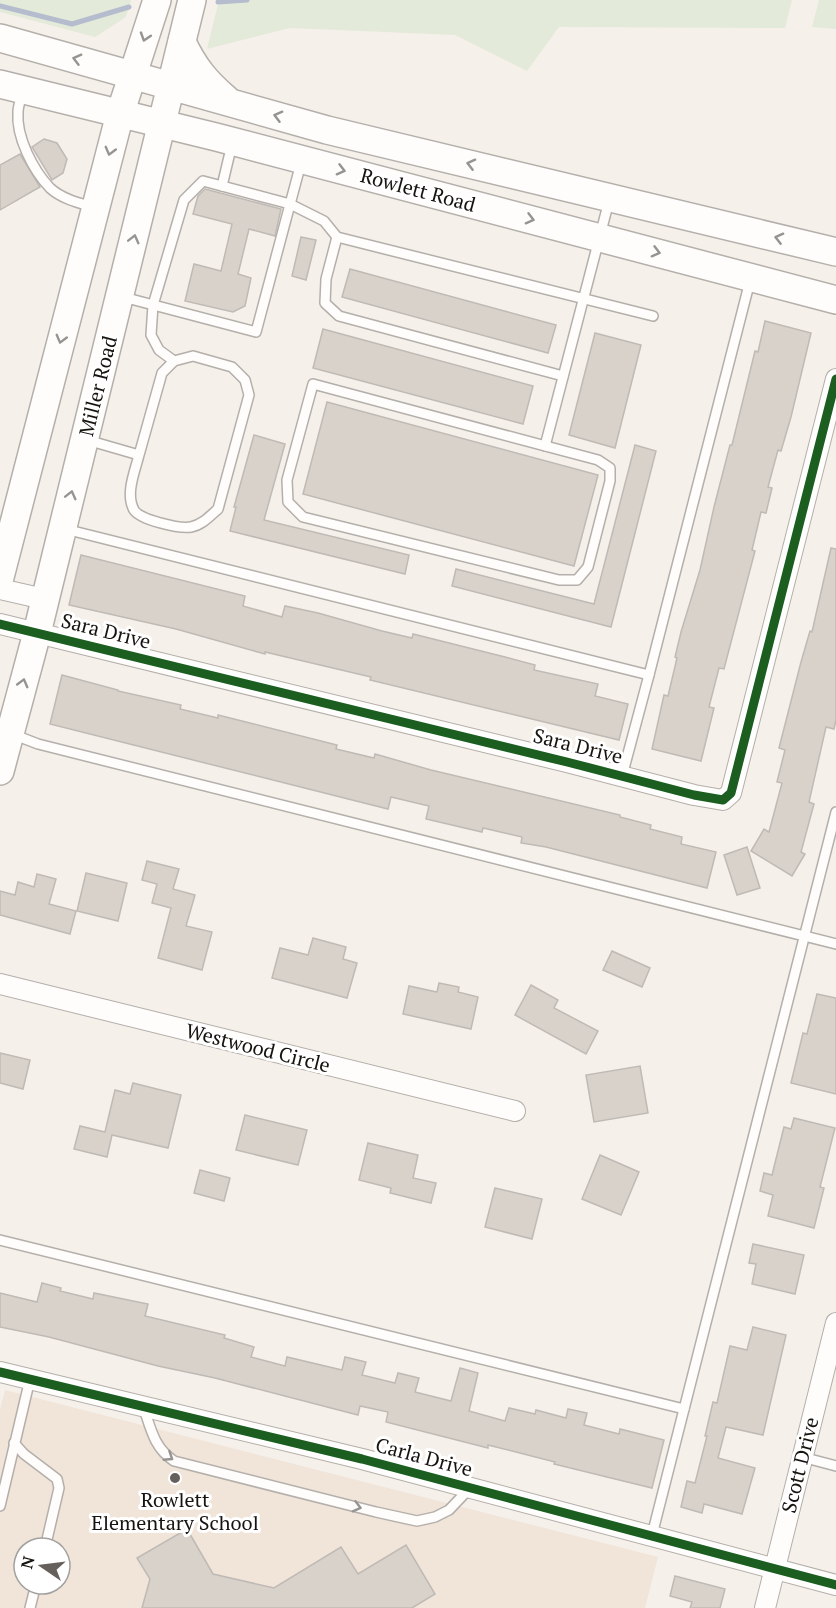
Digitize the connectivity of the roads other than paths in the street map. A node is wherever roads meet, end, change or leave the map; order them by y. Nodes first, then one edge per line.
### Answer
1 (157, 0) edge
2 (192, 0) edge
3 (0, 38) edge
4 (182, 42) junction
5 (133, 75) junction
6 (171, 86) junction
7 (12, 87) edge
8 (229, 102) junction
9 (120, 114) junction
10 (162, 124) junction
11 (233, 141) junction
12 (302, 159) junction
13 (222, 186) junction
14 (610, 198) junction
15 (290, 204) junction
16 (96, 207) junction
17 (740, 229) junction
18 (337, 237) junction
19 (600, 237) junction
20 (836, 252) edge
21 (740, 274) junction
22 (120, 296) junction
23 (584, 298) junction
24 (836, 300) edge
25 (153, 305) junction
26 (653, 316) dead end
27 (174, 361) junction
28 (563, 376) junction
29 (836, 380) edge
30 (85, 440) junction
31 (545, 446) junction
32 (139, 455) junction
33 (62, 528) junction
34 (0, 577) edge
35 (0, 589) edge
36 (44, 599) junction
37 (0, 624) edge
38 (37, 633) junction
39 (649, 675) junction
40 (10, 733) junction
41 (0, 771) edge
42 (622, 776) junction
43 (836, 812) edge
44 (804, 936) junction
45 (836, 944) edge
46 (0, 984) edge
47 (515, 1111) dead end
48 (0, 1240) edge
49 (835, 1330) edge
50 (0, 1372) edge
51 (30, 1379) junction
52 (143, 1407) junction
53 (684, 1409) junction
54 (14, 1443) junction
55 (802, 1457) junction
56 (836, 1466) edge
57 (470, 1488) junction
58 (0, 1506) edge
59 (652, 1535) junction
60 (48, 1536) edge
61 (774, 1567) junction
62 (836, 1585) edge
63 (765, 1608) edge

1 -> 5 main road
2 - 4 main road, Miller Road
5 -> 3 main road, Rowlett Road
4 - 6 main road, Miller Road
4 - 8 main road
5 - 6 main road, Rowlett Road
5 - 9 main road
6 - 8 main road, Rowlett Road
6 - 10 main road, Miller Road
7 - 9 main road, Rowlett Road
7 - 16 lane
14 -> 8 main road, Rowlett Road
9 - 10 main road, Rowlett Road
9 -> 16 main road
10 - 11 main road, Rowlett Road
22 -> 10 main road, Miller Road
11 - 12 main road, Rowlett Road
11 - 13 lane
12 - 15 lane
12 -> 19 main road, Rowlett Road
13 - 15 lane
13 - 25 lane
14 - 17 main road, Rowlett Road
14 - 19 lane
15 - 18 lane
15 - 25 lane
16 -> 34 main road
20 -> 17 main road, Rowlett Road
17 - 21 main road
18 - 23 lane
18 - 28 lane
19 -> 21 main road, Rowlett Road
19 - 23 lane
21 - 24 main road, Rowlett Road
21 - 39 lane
22 - 25 lane
22 - 30 main road, Miller Road
23 - 26 lane
23 - 28 lane
25 - 27 lane
27 - 32 lane
27 - 32 lane
28 - 31 lane
29 - 42 street, Sara Drive
30 - 32 lane
33 -> 30 main road, Miller Road
31 - 31 lane
33 - 36 main road, Miller Road
33 - 39 lane
35 - 36 street
36 - 38 main road, Miller Road
37 - 38 street, Sara Drive
40 -> 38 main road, Miller Road
38 - 42 street, Sara Drive
39 - 42 lane
40 - 41 main road, Miller Road
40 - 44 lane
43 - 44 lane
44 - 45 lane
44 - 53 lane
46 - 47 street, Westwood Circle
48 - 53 lane
49 - 55 street, Scott Drive
50 - 51 street, Carla Drive
51 - 52 street, Carla Drive
51 - 54 lane
52 - 57 street, Carla Drive
52 -> 57 lane
53 - 59 lane
54 - 58 lane
54 - 60 lane
55 - 56 lane
55 - 61 street, Scott Drive
57 - 59 street, Carla Drive
59 - 61 street, Carla Drive
61 - 62 street, Carla Drive
61 - 63 street, Scott Drive

